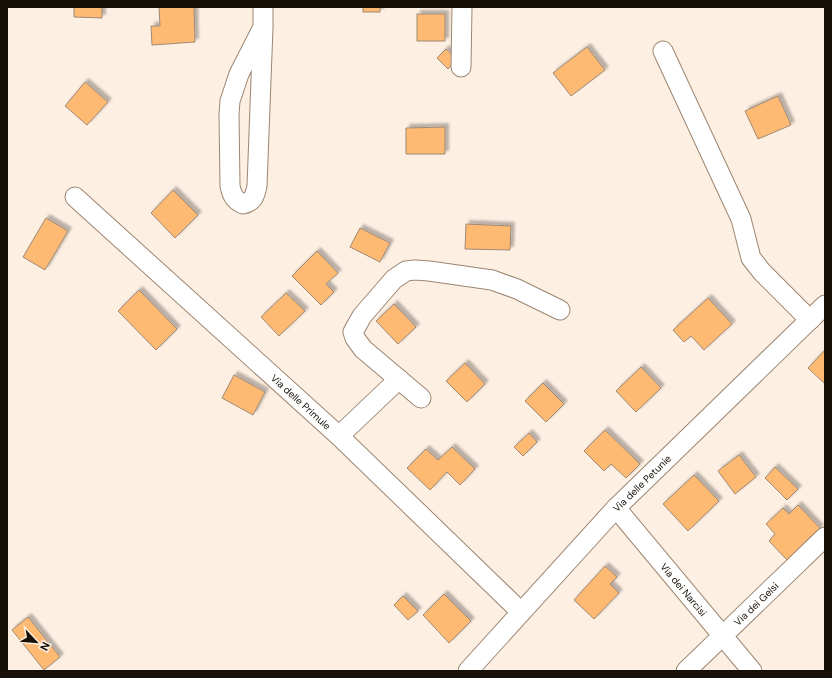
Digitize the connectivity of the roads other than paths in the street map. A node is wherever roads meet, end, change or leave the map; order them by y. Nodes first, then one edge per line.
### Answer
1 (263, 7) edge
2 (462, 7) edge
3 (263, 27) junction
4 (663, 51) dead end
5 (461, 67) dead end
6 (75, 197) dead end
7 (825, 305) edge
8 (560, 310) dead end
9 (810, 320) junction
10 (399, 379) junction
11 (421, 398) dead end
12 (339, 436) junction
13 (616, 508) junction
14 (825, 537) edge
15 (521, 612) junction
16 (722, 635) junction
17 (468, 671) edge
18 (686, 671) edge
19 (752, 671) edge

1 - 3 street
2 - 5 street
3 - 3 street
4 - 9 street
6 - 12 street, Via delle Primule
7 - 9 street, Via delle Petunie
8 - 10 street
9 - 13 street, Via delle Petunie
10 - 11 street
10 - 12 street
12 - 15 street, Via delle Primule
13 - 15 street, Via delle Petunie
13 - 16 street, Via dei Narcisi
14 - 16 street, Via dei Gelsi
15 - 17 street, Via delle Petunie
16 - 18 street, Via dei Gelsi
16 - 19 street, Via dei Narcisi

